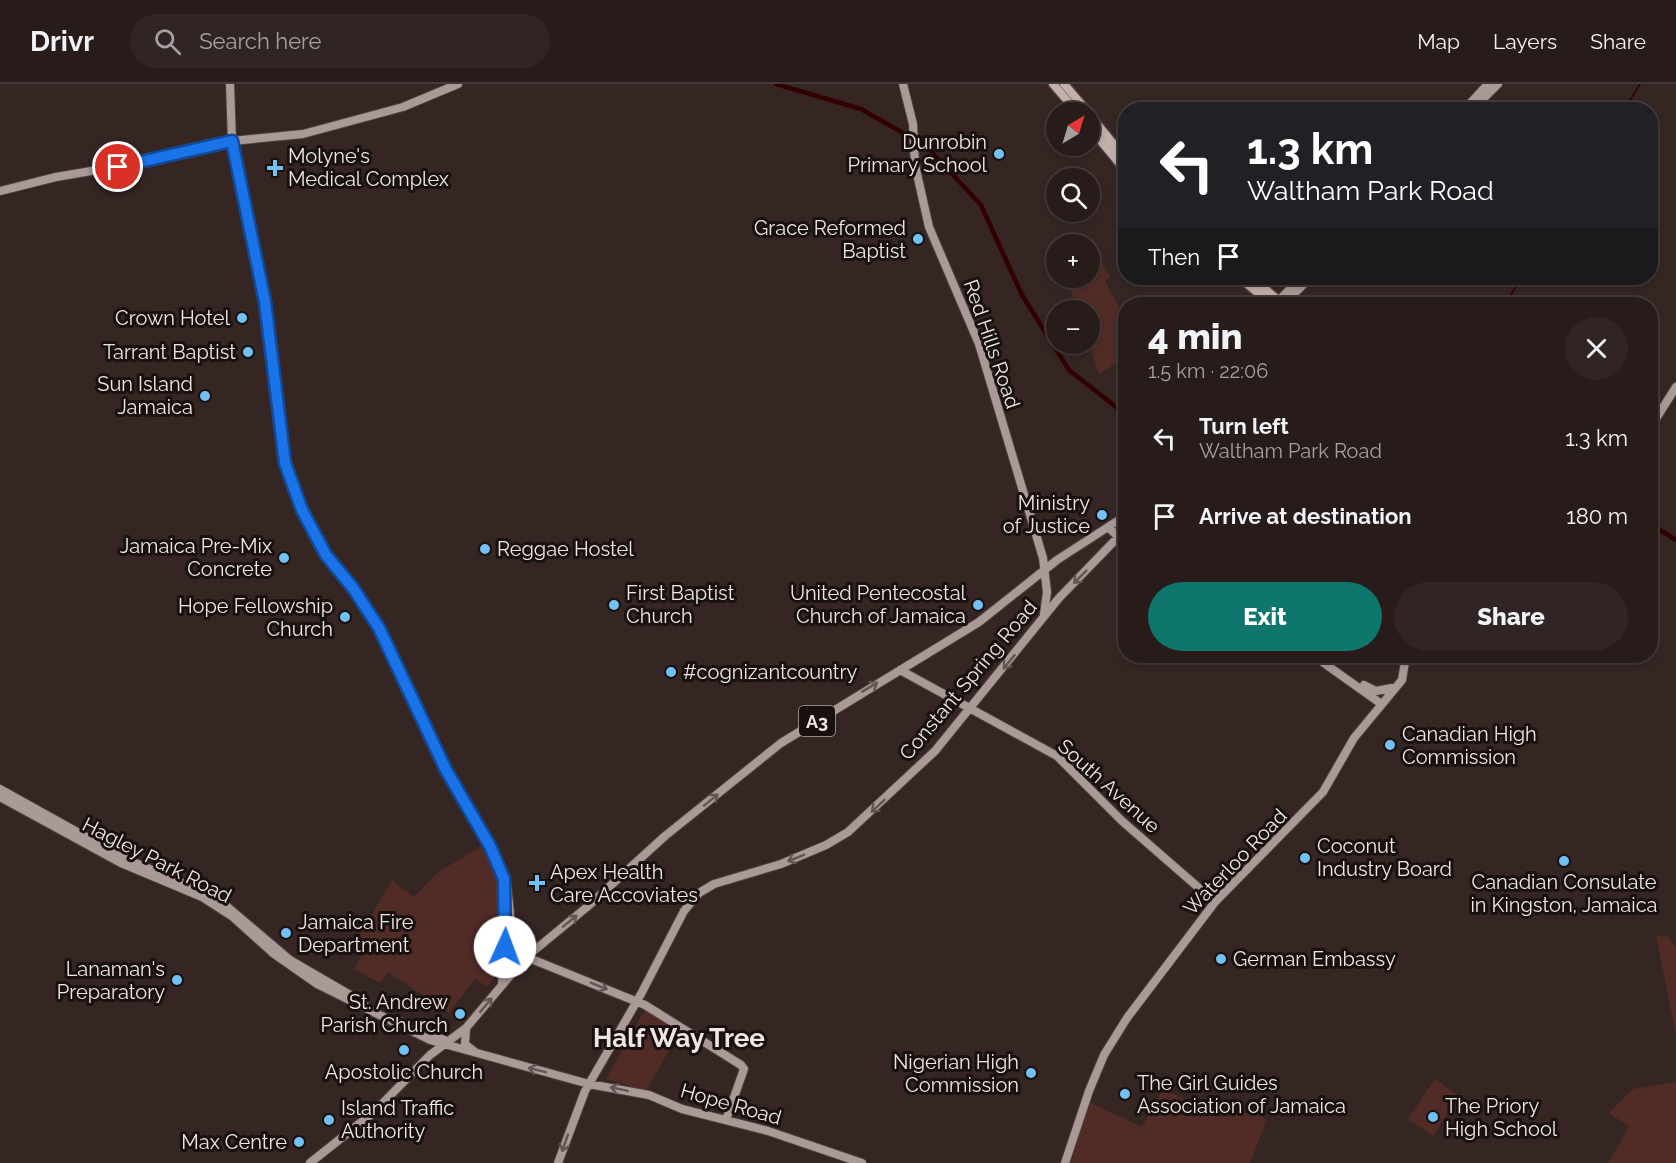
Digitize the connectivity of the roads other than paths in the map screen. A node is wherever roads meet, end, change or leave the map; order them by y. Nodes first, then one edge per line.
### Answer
1 (230, 84) edge
2 (458, 84) edge
3 (903, 84) edge
4 (1053, 84) edge
5 (1064, 84) edge
6 (1488, 84) edge
7 (1498, 84) edge
8 (1068, 102) edge
9 (1079, 102) edge
10 (1471, 102) edge
11 (1480, 102) edge
12 (1100, 128) edge
13 (1100, 140) edge
14 (232, 141) junction
15 (1118, 149) edge
16 (1118, 162) edge
17 (0, 191) edge
18 (1250, 285) edge
19 (1259, 285) edge
20 (1295, 285) edge
21 (1302, 285) edge
22 (1268, 297) edge
23 (1271, 297) edge
24 (1285, 297) edge
25 (1287, 297) edge
26 (1676, 387) edge
27 (1658, 415) edge
28 (1118, 521) edge
29 (1109, 528) junction
30 (1118, 536) edge
31 (1037, 542) junction
32 (1118, 544) edge
33 (1057, 560) junction
34 (1044, 570) junction
35 (1021, 590) junction
36 (1044, 615) junction
37 (1326, 663) edge
38 (1405, 663) edge
39 (1333, 667) junction
40 (900, 670) junction
41 (1394, 687) junction
42 (1380, 703) junction
43 (971, 708) junction
44 (0, 789) edge
45 (0, 797) edge
46 (504, 879) junction
47 (1215, 902) junction
48 (525, 958) junction
49 (502, 984) junction
50 (637, 1001) junction
51 (466, 1028) junction
52 (447, 1044) junction
53 (484, 1057) junction
54 (589, 1084) junction
55 (726, 1120) junction
56 (310, 1163) edge
57 (558, 1163) edge
58 (862, 1163) edge
59 (1065, 1163) edge

1 - 14 main road
2 - 14 main road
3 - 31 main road, Red Hills Road
4 - 8 highway
5 - 9 highway
6 - 10 main road
7 - 11 main road
12 - 15 highway
13 - 16 highway
14 - 17 main road
14 - 46 main road
18 - 22 highway
19 - 23 highway
20 - 24 main road
21 - 25 main road
26 - 27 main road
28 - 29 main road, A3
29 - 30 main road
29 - 33 main road, A3
31 - 33 main road
31 - 34 main road, Red Hills Road
31 - 35 main road
32 -> 36 main road, Constant Spring Road
33 - 34 main road, A3
34 - 35 main road, A3
34 - 36 main road, Red Hills Road
35 - 40 main road, A3
36 -> 43 main road, Constant Spring Road
37 - 39 main road
38 - 41 main road, Waterloo Road
39 - 41 main road
39 - 42 main road
40 - 43 main road, South Avenue
48 -> 40 main road, A3
41 - 42 main road, Waterloo Road
42 - 47 main road, Waterloo Road
43 - 47 main road, South Avenue
43 -> 50 main road, Constant Spring Road
44 - 52 main road, Hagley Park Road
45 - 52 main road, Hagley Park Road
46 - 48 main road
46 - 49 main road
47 - 59 main road, Waterloo Road
48 - 49 main road, A3
48 -> 50 main road
51 -> 49 main road, A3
50 - 54 main road, Constant Spring Road
50 - 55 main road
51 - 52 main road, A3
51 - 53 main road
52 - 53 main road, Hagley Park Road
52 - 56 main road
54 -> 53 main road, Hagley Park Road
55 -> 54 main road, Hope Road
54 -> 57 main road, Constant Spring Road
55 - 58 main road, Hope Road

